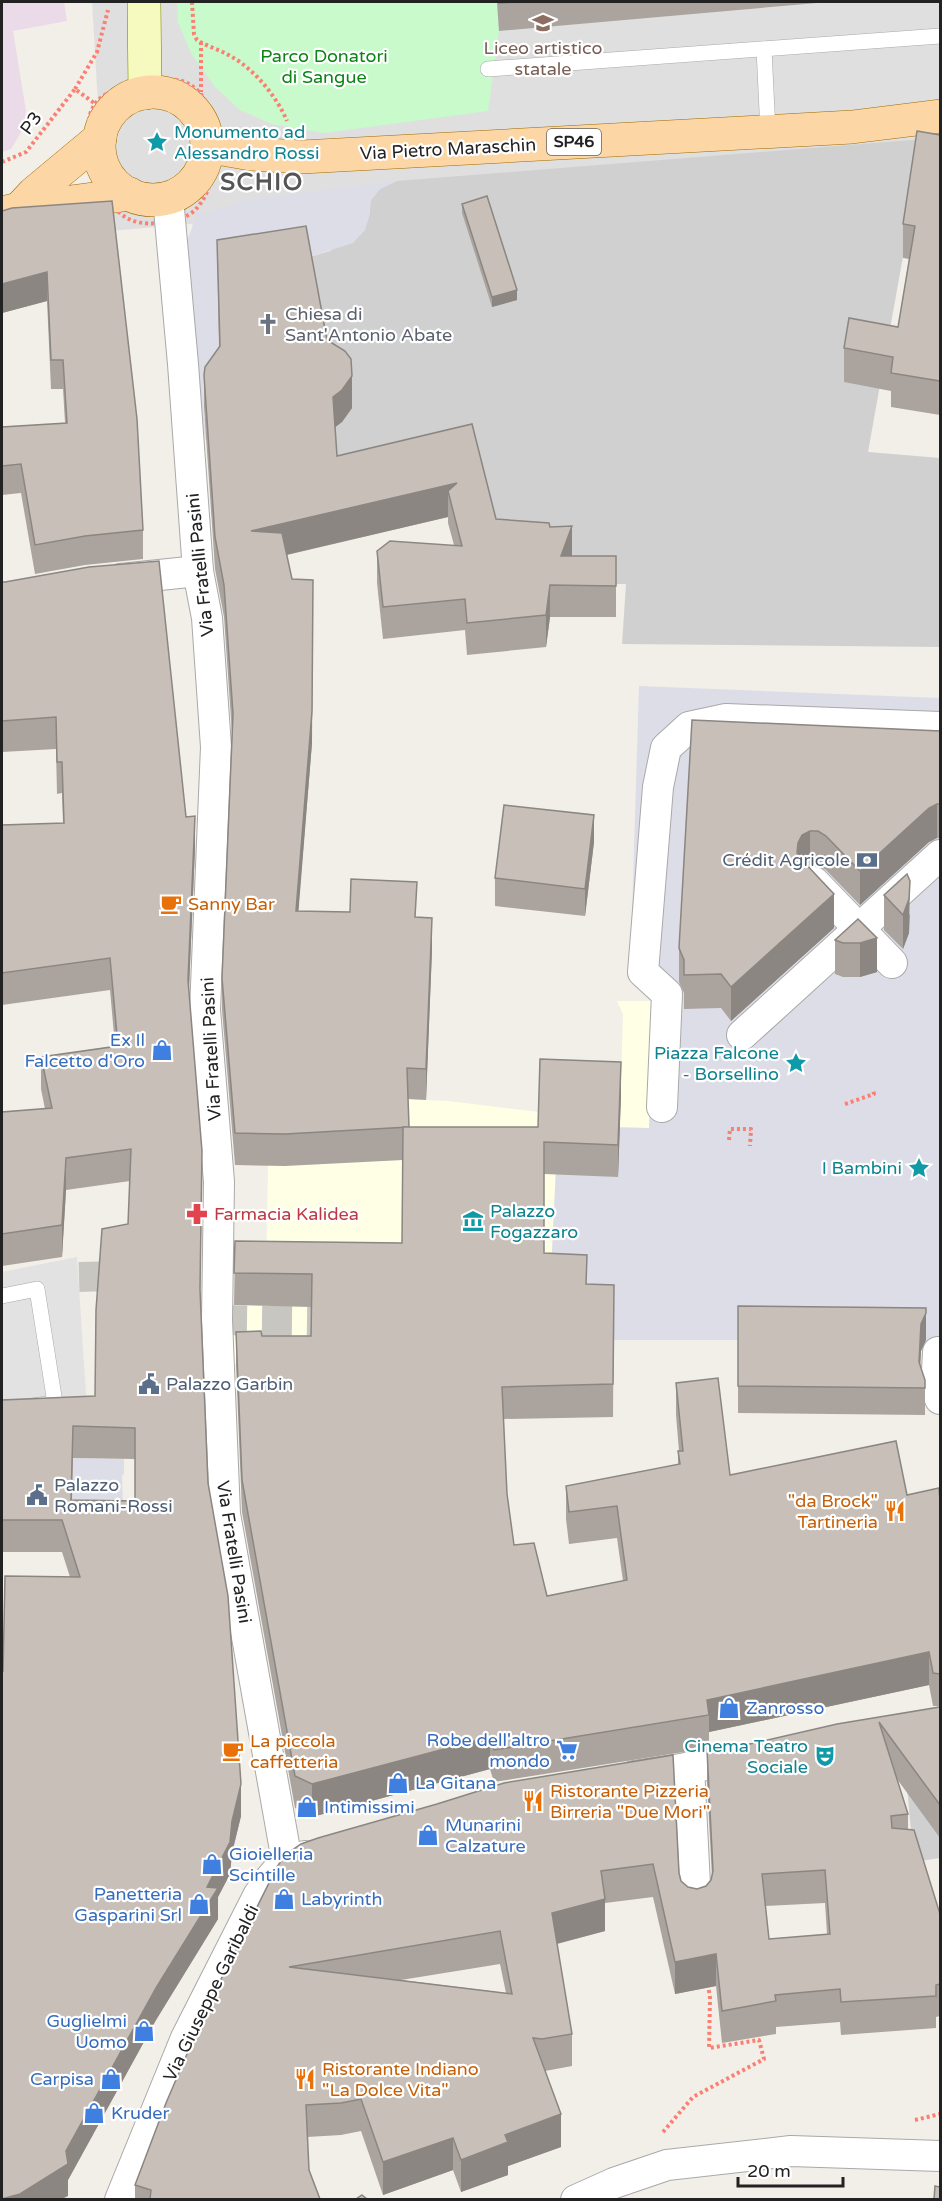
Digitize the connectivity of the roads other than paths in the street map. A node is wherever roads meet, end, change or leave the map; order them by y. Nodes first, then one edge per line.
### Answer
1 (144, 2) edge
2 (940, 36) edge
3 (764, 49) junction
4 (488, 69) dead end
5 (145, 87) junction
6 (940, 116) edge
7 (768, 132) junction
8 (95, 143) junction
9 (212, 148) junction
10 (118, 196) junction
11 (169, 210) junction
12 (10, 211) edge
13 (198, 571) junction
14 (99, 580) edge
15 (940, 727) edge
16 (940, 855) edge
17 (814, 882) edge
18 (859, 929) junction
19 (892, 963) dead end
20 (742, 1035) dead end
21 (662, 1107) dead end
22 (2, 1296) edge
23 (938, 1352) dead end
24 (940, 1399) edge
25 (2, 1410) edge
26 (771, 1754) edge
27 (689, 1767) junction
28 (611, 1779) edge
29 (332, 1848) edge
30 (287, 1861) junction
31 (696, 1904) edge
32 (940, 2156) edge
33 (705, 2161) junction
34 (120, 2199) edge
35 (576, 2199) edge
36 (628, 2199) edge

1 - 5 main road
2 - 3 lane
3 - 4 lane
3 - 7 lane
5 - 8 main road
5 - 9 main road
6 - 7 main road, Via Pietro Maraschin / SP46
7 - 9 main road, Via Pietro Maraschin / SP46
8 - 10 main road
8 - 12 main road
9 - 11 main road
10 - 11 main road
10 - 12 main road
11 - 13 street, Via Fratelli Pasini
13 - 14 street
13 - 30 street, Via Fratelli Pasini
15 - 21 street
16 - 18 street
17 - 18 street
18 - 19 street
18 - 20 street
22 - 25 lane
23 - 24 street
26 - 27 street
27 - 28 street
27 - 31 street
29 - 30 street
30 - 34 street, Via Giuseppe Garibaldi
32 - 33 street
33 - 35 street
33 - 36 street

